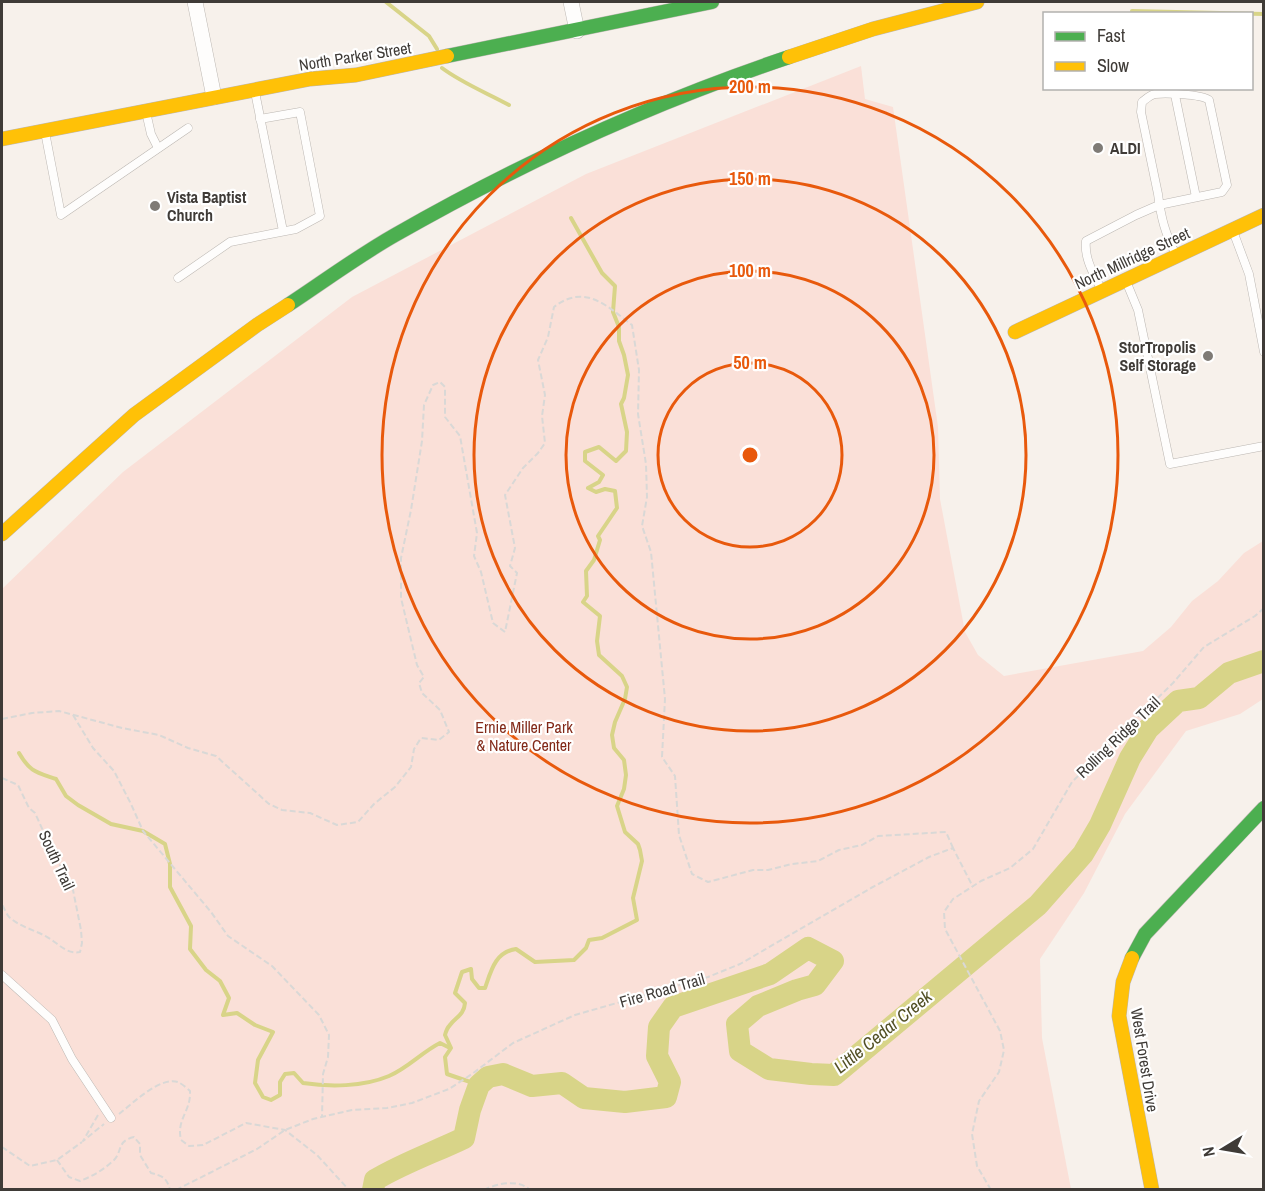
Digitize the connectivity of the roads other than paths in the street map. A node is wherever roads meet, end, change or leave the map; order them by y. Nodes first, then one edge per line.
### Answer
1 (195, 2) edge
2 (571, 2) edge
3 (712, 2) edge
4 (977, 2) edge
5 (577, 31) junction
6 (254, 90) junction
7 (1175, 95) junction
8 (214, 98) junction
9 (146, 111) junction
10 (260, 119) junction
11 (188, 128) dead end
12 (45, 131) junction
13 (2, 139) edge
14 (158, 148) junction
15 (1196, 197) junction
16 (1159, 205) junction
17 (1263, 215) edge
18 (1233, 230) junction
19 (283, 231) junction
20 (1177, 256) junction
21 (178, 278) dead end
22 (1125, 280) junction
23 (1102, 290) junction
24 (1015, 332) dead end
25 (1263, 352) edge
26 (1263, 446) edge
27 (2, 534) edge
28 (1263, 808) edge
29 (2, 975) edge
30 (111, 1118) road end
31 (1152, 1190) edge

1 - 8 street
2 - 5 street
3 - 5 main road, North Parker Street
4 - 27 main road
5 - 6 main road, North Parker Street
6 - 8 main road, North Parker Street
6 - 10 lane
7 - 15 lane
7 - 15 lane
7 - 16 lane
8 - 9 main road, North Parker Street
9 - 12 main road, North Parker Street
9 - 14 lane
10 - 19 lane
10 - 19 lane
11 - 14 lane
12 - 13 main road, North Parker Street
12 - 14 lane
15 - 16 lane
16 - 20 lane
16 - 23 lane
17 - 18 main road, North Millridge Street
18 - 20 main road, North Millridge Street
18 - 25 lane
19 - 21 lane
20 - 22 main road, North Millridge Street
22 - 23 main road, North Millridge Street
22 - 26 lane
23 - 24 main road, North Millridge Street
28 - 31 main road, West Forest Drive
29 - 30 lane

